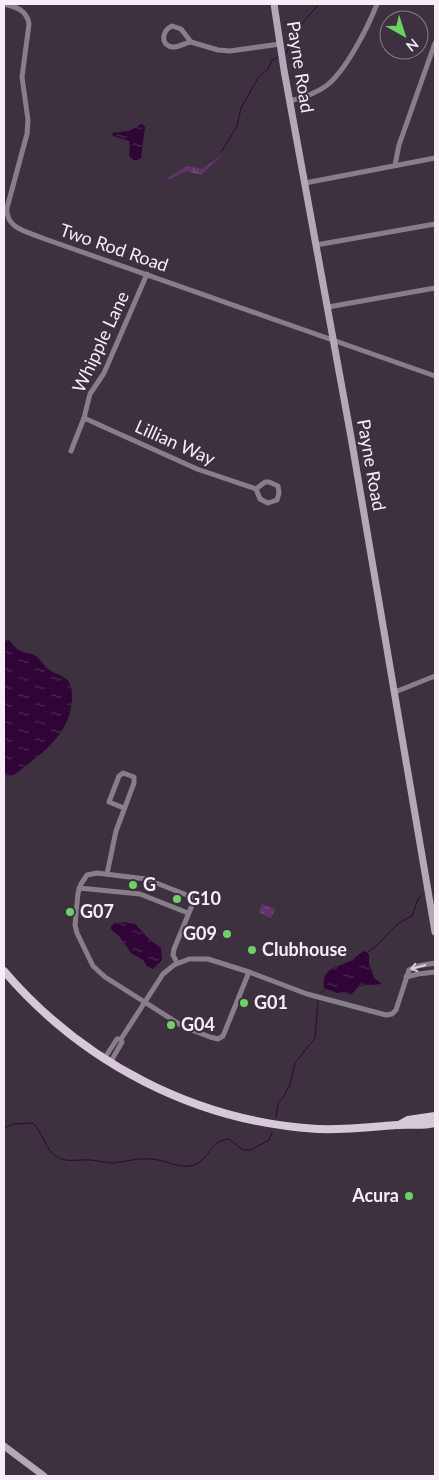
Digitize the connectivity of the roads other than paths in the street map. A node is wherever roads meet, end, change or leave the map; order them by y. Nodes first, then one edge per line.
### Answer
1 (4, 4) edge
2 (274, 4) edge
3 (377, 4) edge
4 (191, 42) junction
5 (435, 43) edge
6 (280, 44) junction
7 (290, 101) junction
8 (435, 158) edge
9 (395, 165) junction
10 (305, 182) junction
11 (5, 216) edge
12 (4, 222) edge
13 (435, 224) edge
14 (316, 245) junction
15 (148, 274) junction
16 (435, 288) edge
17 (328, 307) junction
18 (333, 340) junction
19 (435, 376) edge
20 (84, 418) junction
21 (71, 452) dead end
22 (256, 489) junction
23 (435, 676) edge
24 (394, 692) junction
25 (124, 808) junction
26 (107, 874) junction
27 (79, 888) junction
28 (188, 913) junction
29 (435, 932) edge
30 (177, 963) junction
31 (435, 963) edge
32 (4, 971) edge
33 (249, 972) junction
34 (435, 972) edge
35 (406, 977) junction
36 (145, 1002) junction
37 (107, 1061) junction
38 (435, 1116) edge
39 (435, 1123) edge
40 (399, 1125) junction
41 (4, 1446) edge
42 (44, 1476) edge

1 - 11 street
2 - 6 main road, Payne Road
3 - 7 street
4 - 4 street
4 - 6 street
5 - 9 street
6 - 7 main road, Payne Road
7 - 10 main road, Payne Road
8 - 9 street
9 - 10 street
10 - 14 main road, Payne Road
11 - 12 street
11 - 15 street, Two Rod Road
13 - 14 street
14 - 17 main road, Payne Road
15 - 18 street, Two Rod Road
15 - 20 street, Whipple Lane
16 - 17 street
17 - 18 main road, Payne Road
18 - 19 street, Two Rod Road
18 - 24 main road, Payne Road
20 - 21 street, Whipple Lane
20 - 22 street, Lillian Way
22 - 22 street, Lillian Way
23 - 24 street
24 - 29 main road, Payne Road
25 - 25 street
25 - 26 street
26 - 27 street
26 - 28 street
27 - 28 street
27 - 36 street
28 - 30 street
30 - 33 street
30 - 36 street
31 -> 35 street
32 - 37 main road
33 - 35 street
33 - 36 street
34 - 35 street
36 - 37 street
37 - 40 main road
38 - 40 main road
39 - 40 main road
41 - 42 main road

